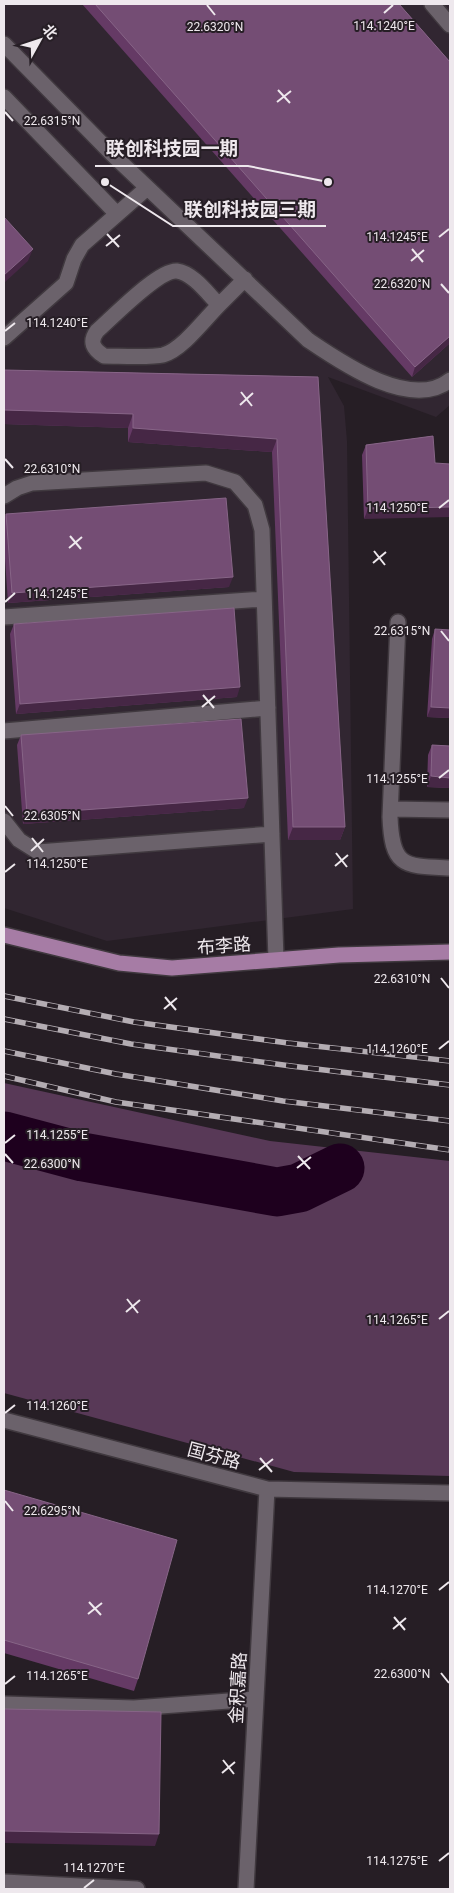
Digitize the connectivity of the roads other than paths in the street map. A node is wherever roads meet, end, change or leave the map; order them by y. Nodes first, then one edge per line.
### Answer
1 (432, 4) edge
2 (450, 26) edge
3 (4, 44) edge
4 (4, 98) edge
5 (148, 188) junction
6 (117, 214) junction
7 (245, 279) junction
8 (219, 305) junction
9 (4, 338) edge
10 (450, 380) edge
11 (4, 496) edge
12 (264, 599) junction
13 (4, 617) edge
14 (398, 622) dead end
15 (268, 708) junction
16 (4, 731) edge
17 (391, 809) junction
18 (450, 810) edge
19 (4, 821) edge
20 (272, 834) junction
21 (450, 868) edge
22 (4, 934) edge
23 (450, 952) edge
24 (276, 960) junction
25 (4, 1420) edge
26 (267, 1489) junction
27 (450, 1493) edge
28 (256, 1699) junction
29 (4, 1704) edge
30 (4, 1882) edge
31 (137, 1889) edge
32 (246, 1889) edge

1 - 2 street
3 - 5 street
4 - 6 street
5 - 6 street
5 - 7 street
6 - 9 street
7 - 8 street
7 - 10 street
8 - 8 street
11 - 12 street
12 - 13 street
12 - 15 street
14 - 17 street
15 - 16 street
15 - 20 street
17 - 18 street
17 - 21 street
19 - 20 street
20 - 24 street
22 - 24 main road, 布李路
23 - 24 main road, 布李路
25 - 26 street, 国芬路
26 - 27 street, 国芬路
26 - 28 street, 金积嘉路
28 - 29 street
28 - 32 street, 金积嘉路
30 - 31 street

